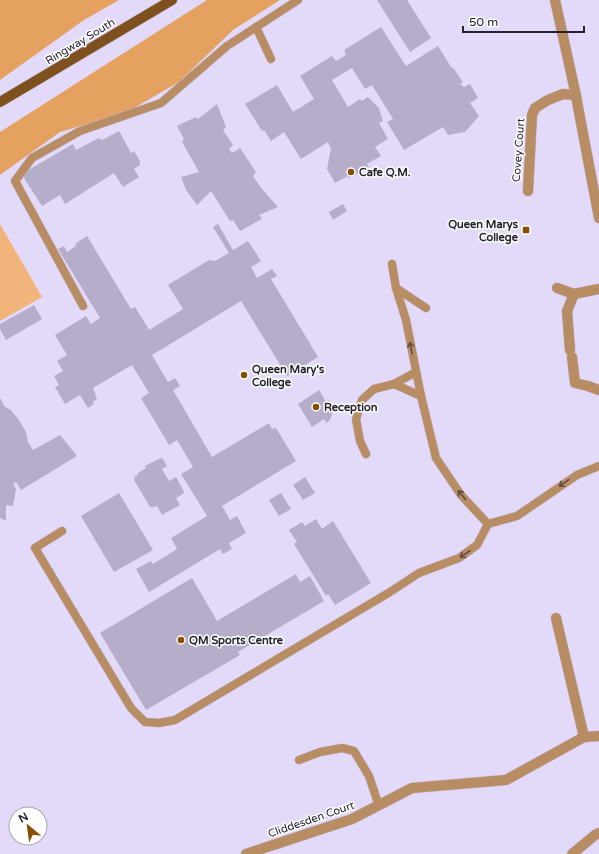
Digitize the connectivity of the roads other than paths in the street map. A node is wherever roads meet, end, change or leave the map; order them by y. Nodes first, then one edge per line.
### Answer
1 (172, 0) edge
2 (298, 0) edge
3 (555, 0) edge
4 (256, 27) junction
5 (271, 58) dead end
6 (576, 95) junction
7 (0, 102) edge
8 (528, 191) dead end
9 (599, 218) edge
10 (392, 264) dead end
11 (396, 288) junction
12 (557, 288) dead end
13 (599, 289) edge
14 (574, 294) junction
15 (83, 306) dead end
16 (426, 308) dead end
17 (416, 372) junction
18 (394, 384) junction
19 (599, 390) edge
20 (421, 396) junction
21 (366, 454) dead end
22 (599, 466) edge
23 (488, 524) junction
24 (62, 531) dead end
25 (556, 618) dead end
26 (599, 736) edge
27 (584, 737) junction
28 (299, 760) dead end
29 (379, 806) junction
30 (599, 833) edge
31 (246, 854) edge
32 (572, 854) edge

1 - 7 main road, Ringway South
2 - 4 lane
3 - 6 street
4 - 5 lane
4 - 15 lane
6 - 8 street, Covey Court
6 - 9 street
10 - 11 lane
11 - 16 lane
17 -> 11 lane
12 - 14 street
13 - 14 street
14 - 19 street
17 - 18 lane
17 - 20 lane
18 - 20 lane
18 - 21 lane
23 -> 20 lane
22 -> 23 lane
23 -> 24 lane
25 - 27 street
26 - 27 street, Cliddesden Court
27 - 29 street, Cliddesden Court
28 - 29 lane
29 - 31 street, Cliddesden Court
30 - 32 street

